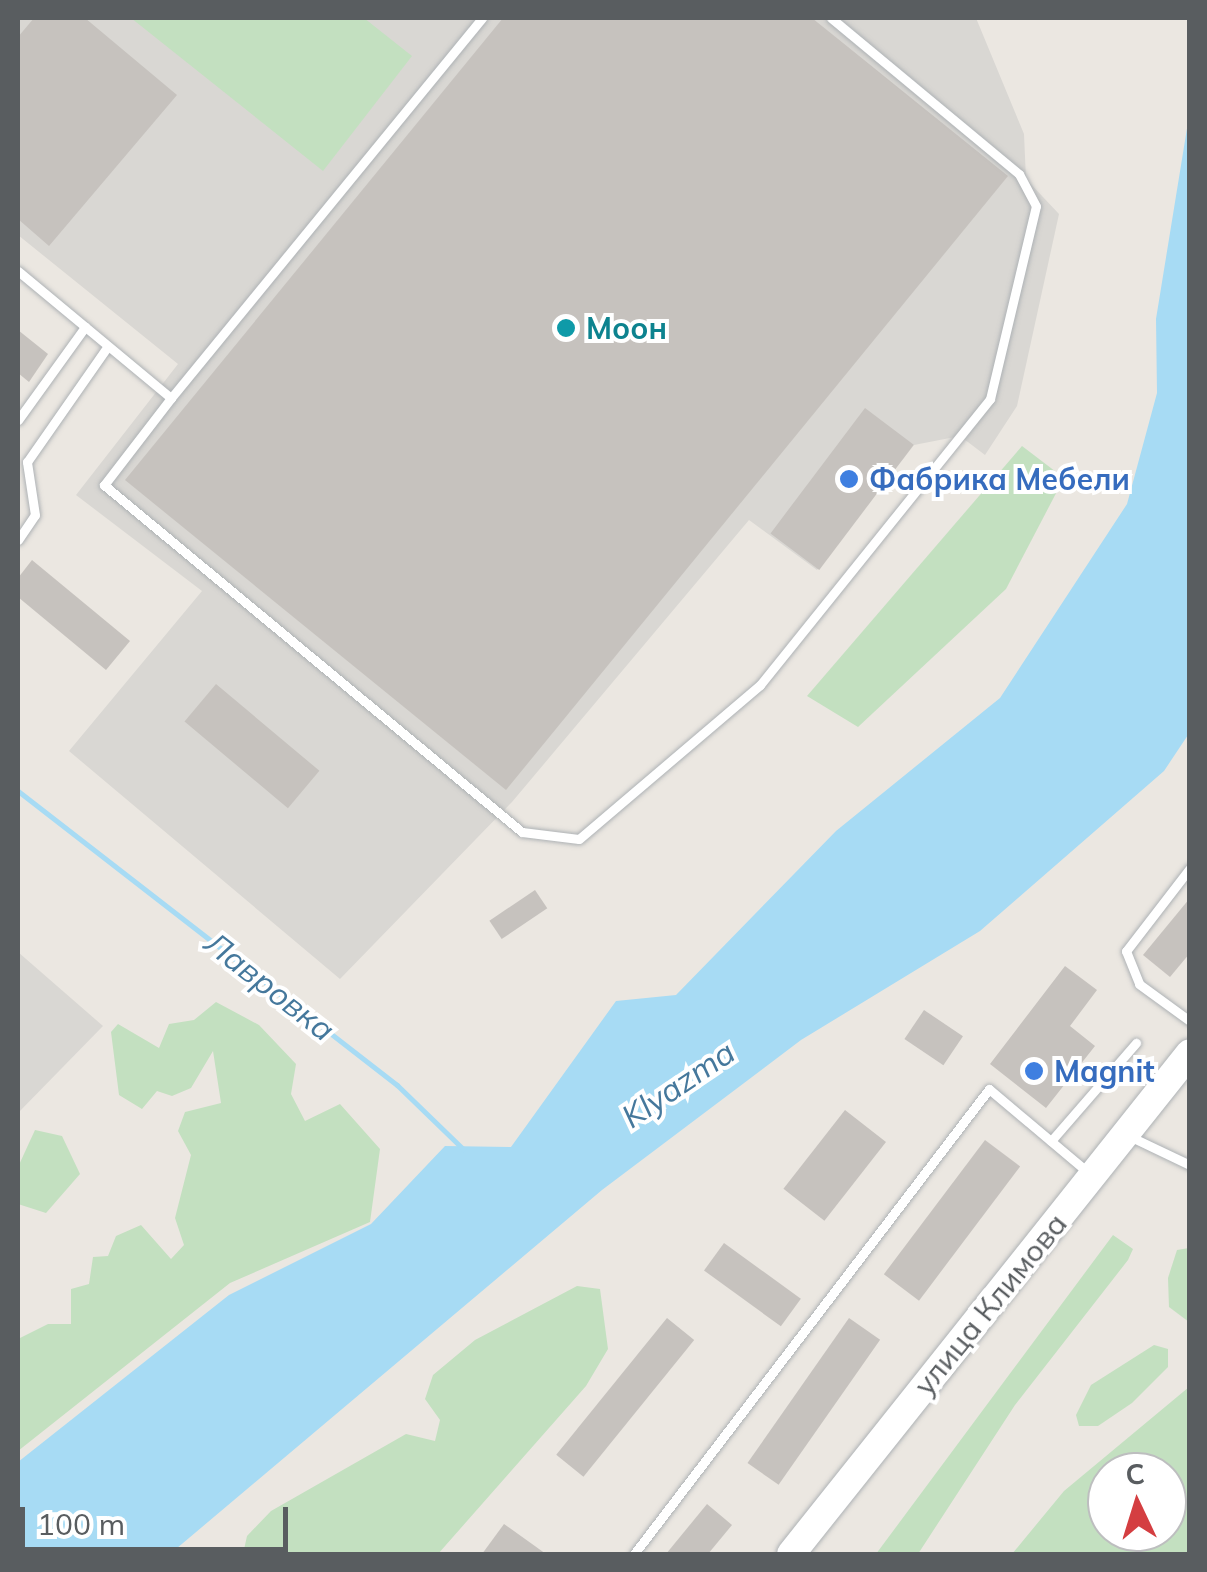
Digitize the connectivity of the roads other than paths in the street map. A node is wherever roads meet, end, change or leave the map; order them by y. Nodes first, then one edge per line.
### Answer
1 (482, 18) edge
2 (831, 18) edge
3 (18, 271) edge
4 (85, 327) junction
5 (108, 346) junction
6 (171, 398) junction
7 (21, 408) edge
8 (18, 420) edge
9 (18, 540) edge
10 (1190, 868) edge
11 (1190, 1021) edge
12 (1136, 1042) dead end
13 (1190, 1052) edge
14 (1124, 1134) junction
15 (1051, 1141) junction
16 (1190, 1165) edge
17 (1092, 1176) junction
18 (634, 1554) edge
19 (791, 1554) edge

1 - 6 lane
2 - 6 lane
3 - 4 lane
4 - 5 lane
4 - 7 lane
5 - 6 lane
5 - 9 lane
7 - 8 lane
10 - 11 lane
12 - 15 lane
13 - 14 main road, улица Климова
14 - 16 lane
14 - 17 main road, улица Климова
15 - 17 lane
15 - 18 lane
17 - 19 main road, улица Климова

